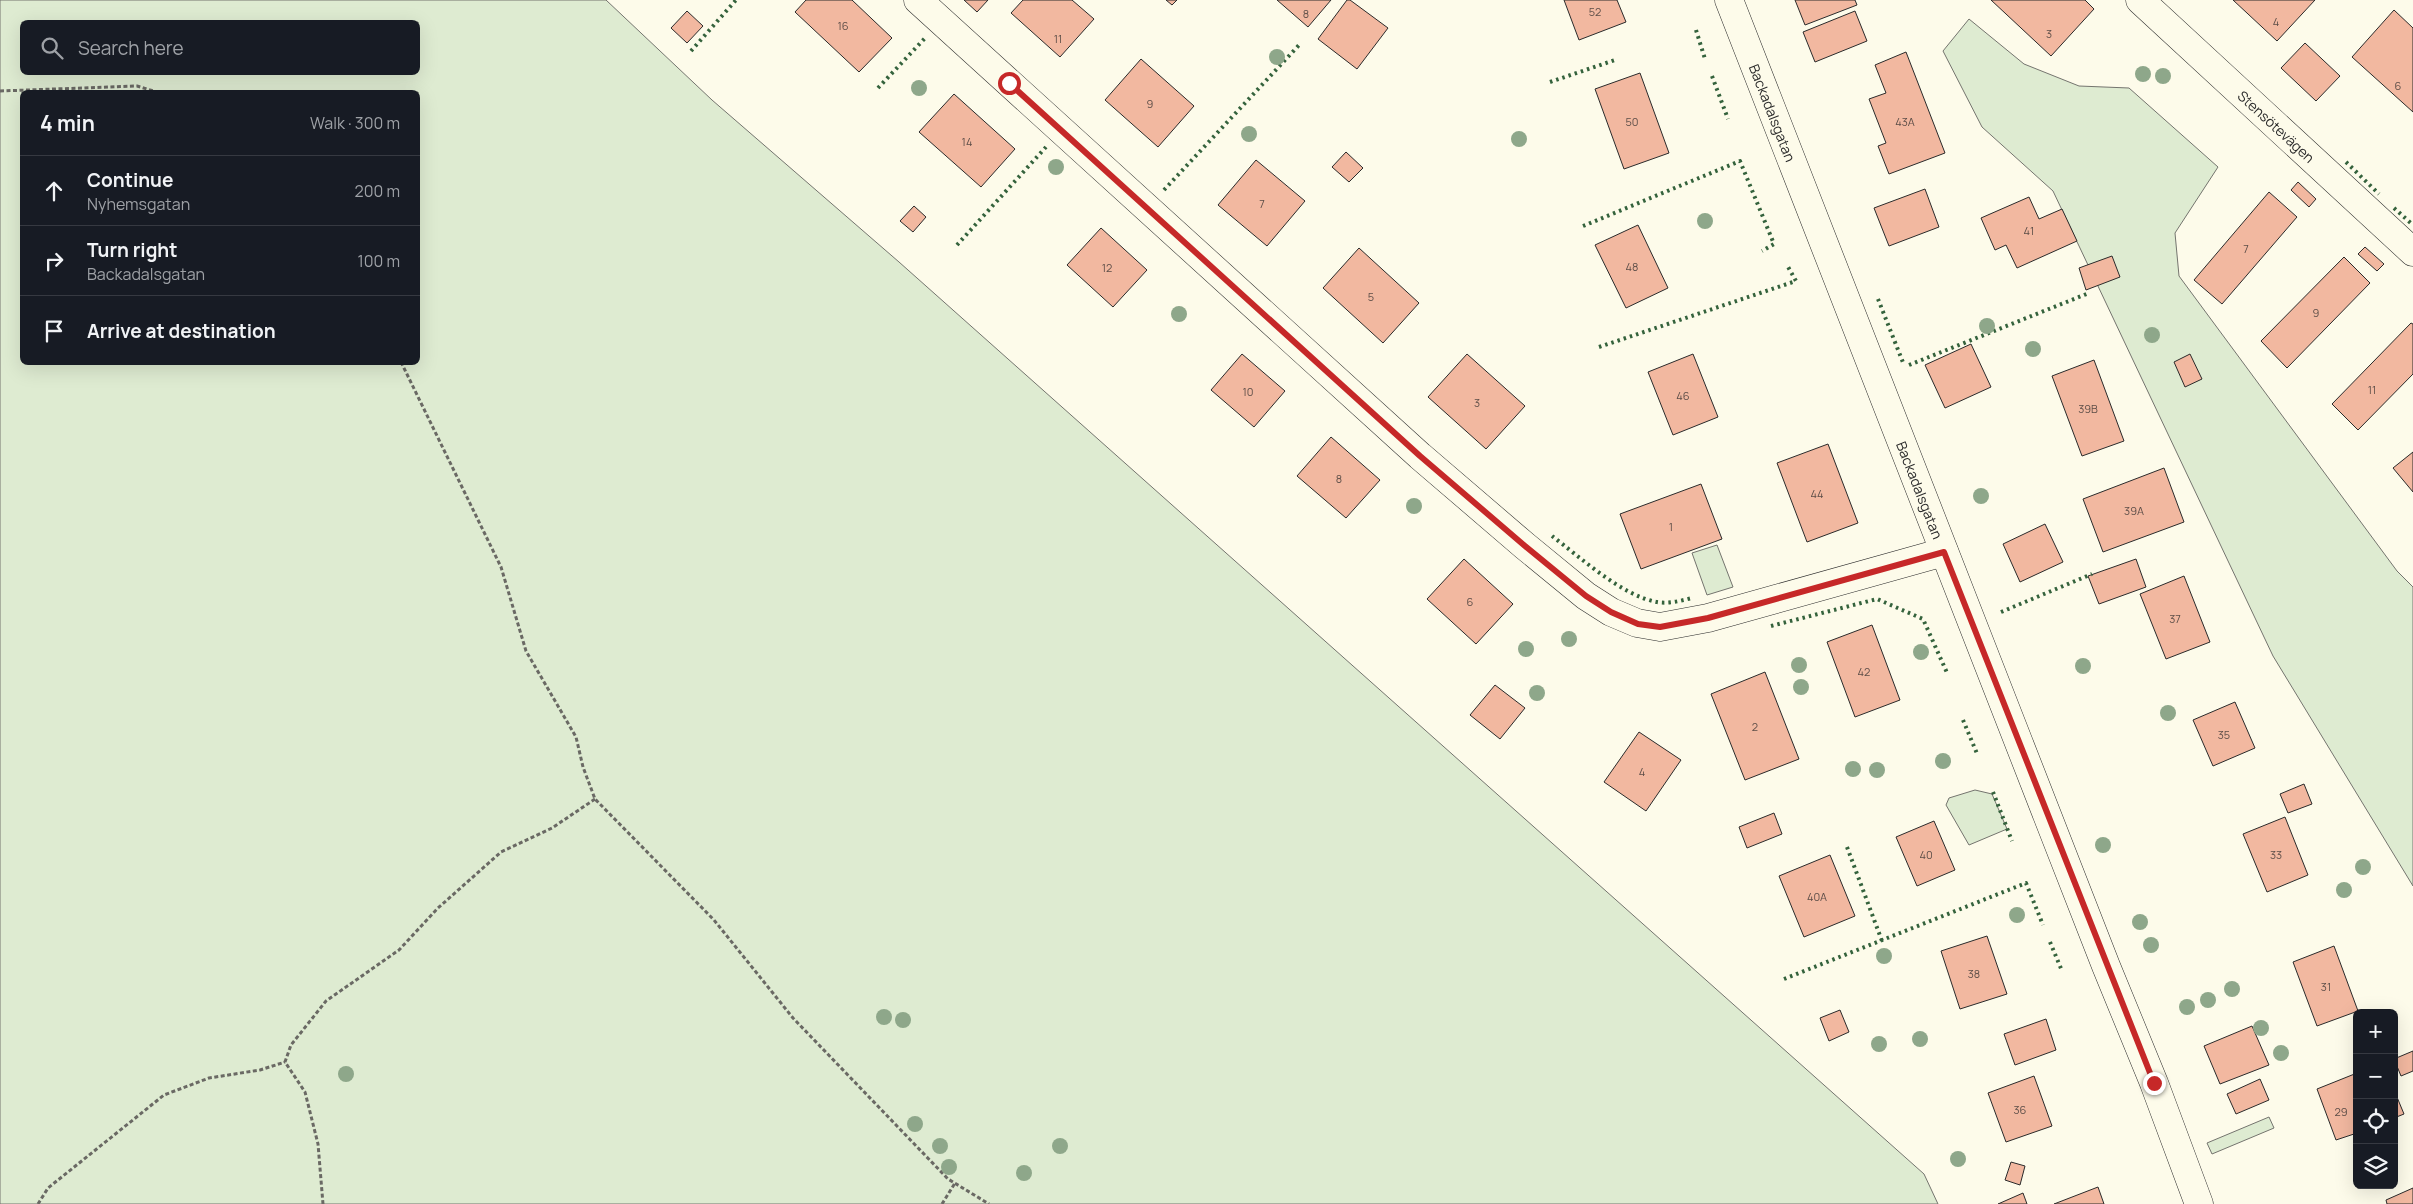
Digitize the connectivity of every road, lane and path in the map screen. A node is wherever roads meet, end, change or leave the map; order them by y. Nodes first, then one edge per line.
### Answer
1 (918, 0) edge
2 (1729, 0) edge
3 (2140, 0) edge
4 (20, 90) edge
5 (27, 90) edge
6 (150, 90) edge
7 (0, 91) edge
8 (2413, 252) edge
9 (402, 365) edge
10 (1944, 552) junction
11 (595, 799) junction
12 (285, 1062) junction
13 (955, 1183) junction
14 (38, 1204) edge
15 (323, 1204) edge
16 (942, 1204) edge
17 (989, 1204) edge
18 (2199, 1204) edge

1 - 10 street
2 - 10 street, Backadalsgatan
3 - 8 street, Stensötevägen
4 - 7 path
5 - 6 path
9 - 11 path
10 - 18 street, Backadalsgatan
11 - 12 path
11 - 13 path
12 - 14 path
12 - 15 path
13 - 16 path
13 - 17 path

